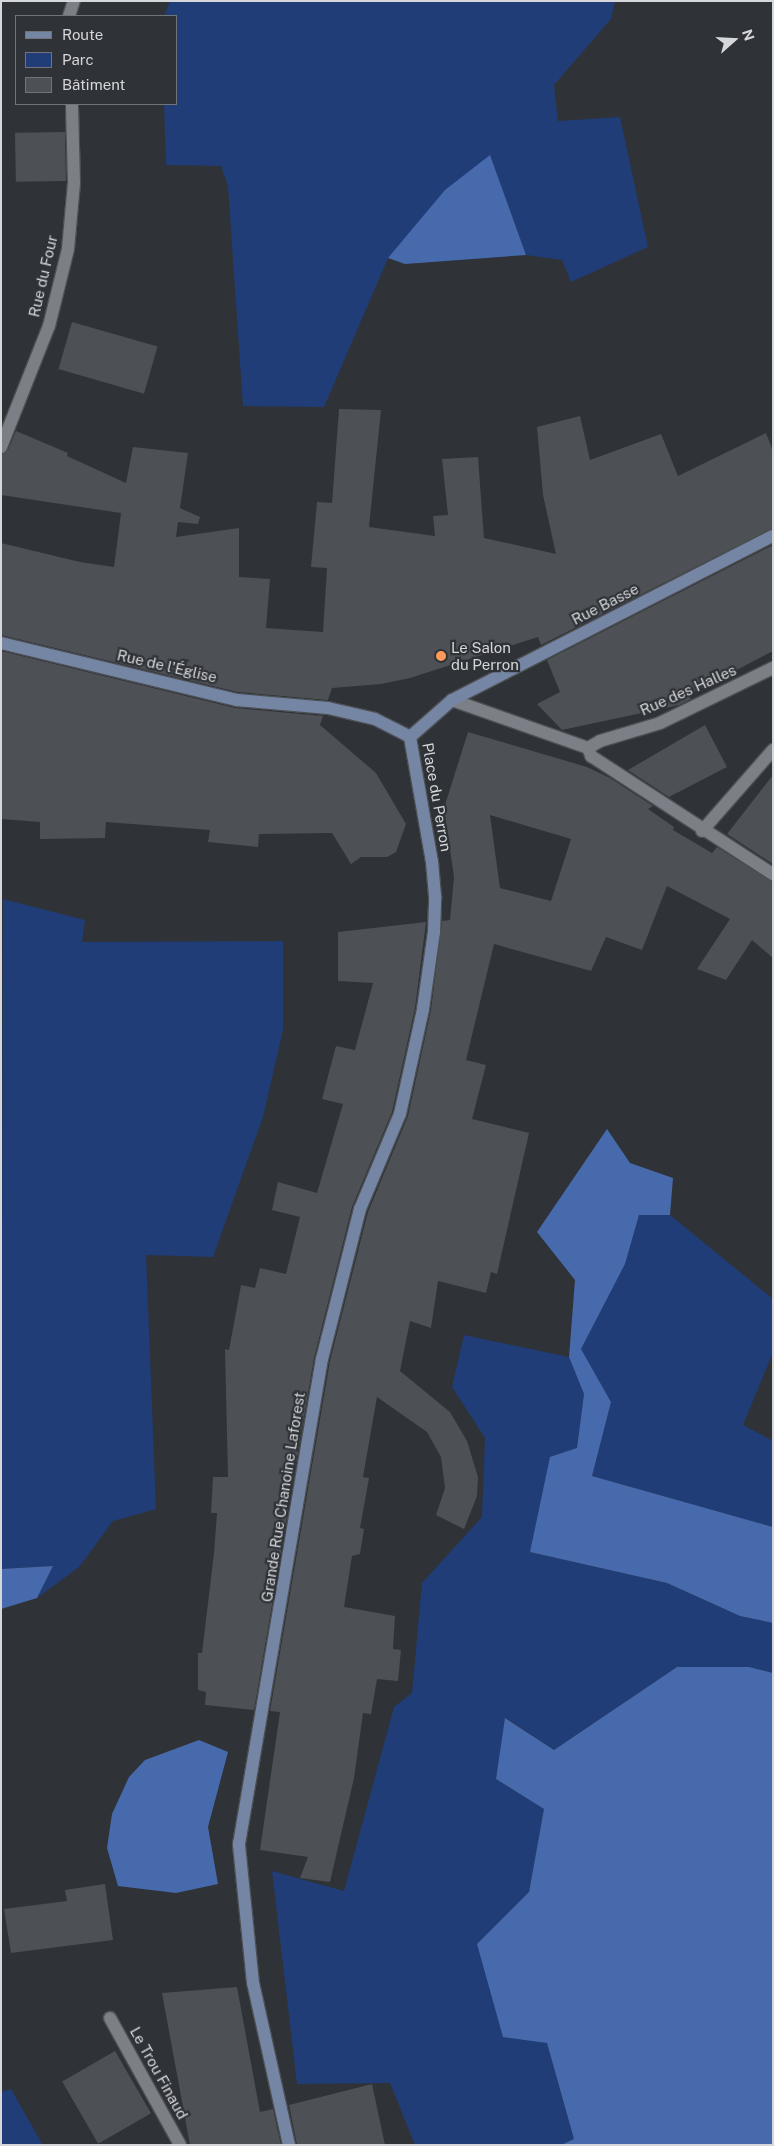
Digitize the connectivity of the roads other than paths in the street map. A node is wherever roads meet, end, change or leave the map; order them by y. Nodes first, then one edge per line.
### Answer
1 (74, 1) edge
2 (70, 15) edge
3 (72, 105) edge
4 (1, 447) edge
5 (773, 536) edge
6 (1, 643) edge
7 (773, 668) edge
8 (452, 700) junction
9 (328, 708) joint
10 (410, 737) junction
11 (588, 748) junction
12 (773, 750) edge
13 (702, 831) junction
14 (432, 862) joint
15 (773, 874) edge
16 (110, 2018) dead end
17 (180, 2145) edge
18 (289, 2145) edge

1 - 2 street
3 - 4 street, Rue du Four
5 - 8 main road, Rue Basse
6 - 9 main road, Rue de l'Église
7 - 11 street, Rue des Halles
8 - 10 main road, Place du Perron
8 - 11 street
9 - 10 main road, Place du Perron
10 - 14 main road, Place du Perron
11 - 13 street
12 - 13 street
13 - 15 street
14 - 18 main road, Grande Rue Chanoine Laforest
16 - 17 street, Le Trou Finaud

